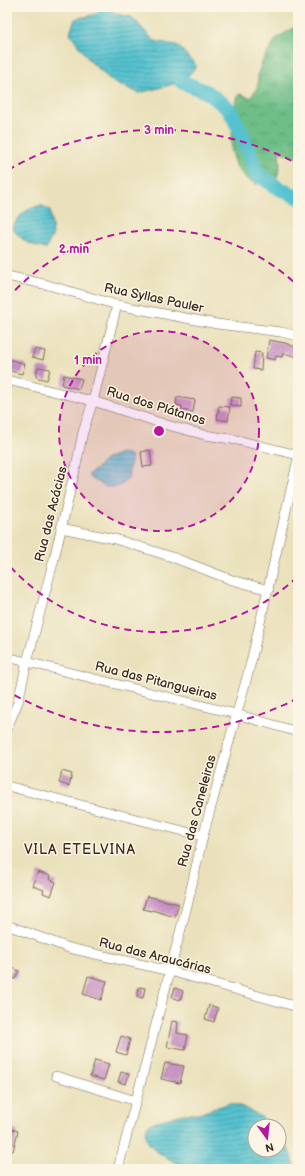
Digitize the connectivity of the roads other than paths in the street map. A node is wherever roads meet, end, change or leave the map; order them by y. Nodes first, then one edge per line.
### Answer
1 (7, 276) edge
2 (117, 305) junction
3 (298, 336) edge
4 (7, 380) edge
5 (93, 401) junction
6 (298, 455) edge
7 (298, 458) edge
8 (61, 528) junction
9 (269, 590) junction
10 (7, 657) edge
11 (26, 662) junction
12 (236, 714) junction
13 (7, 728) edge
14 (298, 732) edge
15 (7, 786) edge
16 (203, 836) junction
17 (7, 925) edge
18 (170, 971) junction
19 (298, 1007) edge
20 (56, 1076) dead end
21 (136, 1101) junction
22 (118, 1169) edge

1 - 2 street, Rua Syllas Pauler
2 - 3 street, Rua Syllas Pauler
2 - 5 street, Rua das Acácias
4 - 5 street, Rua dos Plátanos
5 - 6 street, Rua dos Plátanos
5 - 8 street, Rua das Acácias
7 - 9 street, Rua das Caneleiras
8 - 9 street
8 - 11 street, Rua das Acácias
9 - 12 street, Rua das Caneleiras
10 - 11 street, Rua das Pitangueiras
11 - 12 street, Rua das Pitangueiras
11 - 13 street, Rua das Acácias
12 - 14 street, Rua das Pitangueiras
12 - 16 street, Rua das Caneleiras
15 - 16 street
16 - 18 street, Rua das Caneleiras
17 - 18 street, Rua das Araucárias
18 - 19 street, Rua das Araucárias
18 - 21 street, Rua das Caneleiras
20 - 21 street
21 - 22 street, Rua das Caneleiras

